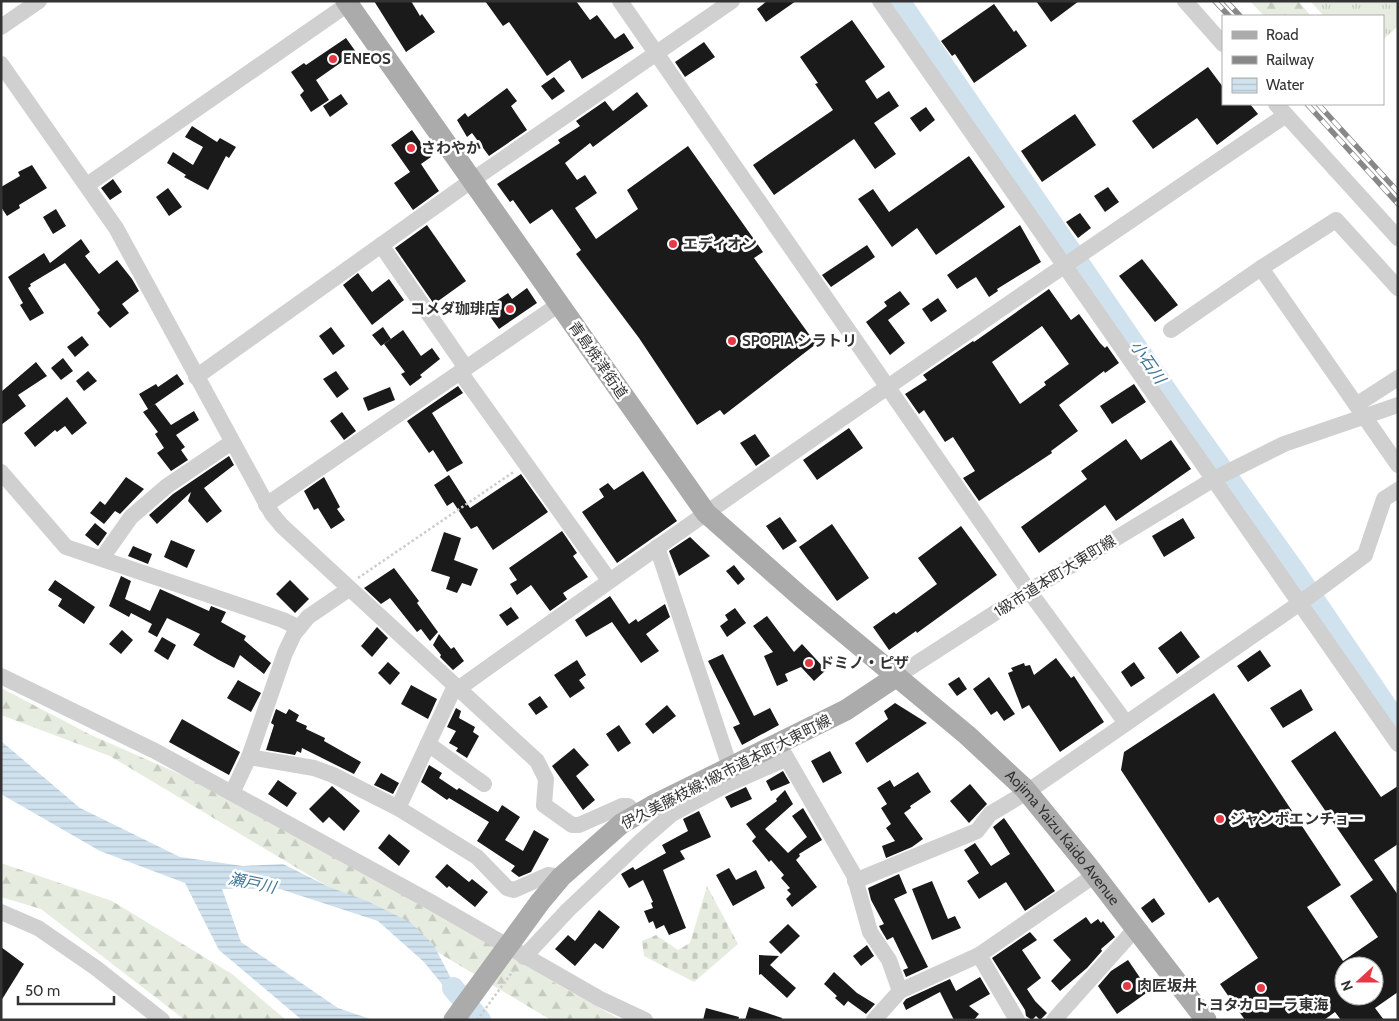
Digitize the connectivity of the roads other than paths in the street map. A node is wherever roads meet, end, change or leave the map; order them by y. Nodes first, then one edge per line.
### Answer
1 (38, 1) edge
2 (620, 1) edge
3 (732, 1) edge
4 (880, 1) edge
5 (1185, 1) edge
6 (347, 3) edge
7 (1, 27) edge
8 (1222, 43) edge
9 (656, 53) junction
10 (1, 64) edge
11 (1281, 109) edge
12 (471, 182) junction
13 (88, 185) junction
14 (1398, 238) edge
15 (381, 245) junction
16 (1062, 266) junction
17 (1261, 268) junction
18 (1398, 288) edge
19 (558, 305) junction
20 (1170, 330) dead end
21 (463, 370) junction
22 (196, 377) junction
23 (1398, 378) edge
24 (886, 388) junction
25 (1356, 405) junction
26 (1398, 405) edge
27 (232, 442) junction
28 (1398, 465) edge
29 (1, 472) edge
30 (1214, 479) junction
31 (1398, 490) edge
32 (266, 505) junction
33 (706, 513) junction
34 (657, 547) junction
35 (102, 558) junction
36 (609, 580) junction
37 (348, 588) junction
38 (1029, 591) junction
39 (1300, 602) junction
40 (299, 628) junction
41 (1, 676) edge
42 (897, 676) junction
43 (457, 687) junction
44 (1126, 723) junction
45 (428, 744) junction
46 (1398, 744) edge
47 (782, 751) junction
48 (249, 757) junction
49 (730, 767) junction
50 (484, 784) dead end
51 (1027, 792) junction
52 (232, 793) junction
53 (398, 808) junction
54 (638, 815) junction
55 (1095, 875) junction
56 (561, 877) junction
57 (855, 881) junction
58 (1, 912) edge
59 (1136, 928) junction
60 (514, 955) junction
61 (979, 955) junction
62 (900, 991) junction
63 (162, 1020) edge
64 (454, 1020) edge
65 (645, 1020) edge
66 (874, 1020) edge
67 (1017, 1020) edge
68 (1054, 1020) edge
69 (1206, 1020) edge

1 - 7 street
2 - 9 street
3 - 9 street
4 - 16 street
5 - 8 street
6 - 12 main road, 青島焼津街道
6 - 13 street
9 - 12 street
9 - 24 street
10 - 13 street
11 - 14 street
11 - 16 street
12 - 15 street
12 - 19 main road, 青島焼津街道
13 - 22 street
15 - 21 street
15 - 22 street
16 - 24 street
16 - 30 street
17 - 18 street
17 - 20 street
17 - 25 street
19 - 21 street
19 - 33 main road, 青島焼津街道
21 - 32 street
21 - 36 street
22 - 27 street
23 - 25 street
24 - 33 street
24 - 38 street
25 - 28 street
26 - 30 street, 1級市道本町大東町線
27 - 32 street
27 - 35 street
29 - 35 street
30 - 38 street, 1級市道本町大東町線
30 - 39 street
31 - 39 street
32 - 37 street
33 - 34 street
33 - 42 main road, 青島焼津街道
34 - 36 street
34 - 49 street
35 - 40 street
36 - 43 street
37 - 40 street
37 - 43 street
38 - 42 street, 1級市道本町大東町線
38 - 44 street
39 - 44 street
39 - 46 street
40 - 48 street
41 - 52 street
42 - 47 main road, 伊久美藤枝線;1級市道本町大東町線
42 - 51 main road, Aojima Yaizu Kaido Avenue
43 - 45 street
43 - 54 street
44 - 51 street
45 - 50 street
45 - 53 street
47 - 49 main road, 伊久美藤枝線;1級市道本町大東町線
47 - 57 street
47 - 60 street
48 - 52 street
48 - 53 street
49 - 54 main road, 伊久美藤枝線;1級市道本町大東町線
51 - 55 main road, Aojima Yaizu Kaido Avenue
51 - 57 street
52 - 60 street
53 - 56 street
54 - 56 main road, 伊久美藤枝線;1級市道本町大東町線
55 - 59 main road, Aojima Yaizu Kaido Avenue
55 - 61 street
56 - 60 main road, 伊久美藤枝線;1級市道本町大東町線
57 - 62 street
58 - 63 street
59 - 68 street
59 - 69 main road, Aojima Yaizu Kaido Avenue
60 - 64 main road, 伊久美藤枝線;1級市道本町大東町線
60 - 65 street
61 - 62 street
61 - 67 street
62 - 66 street

